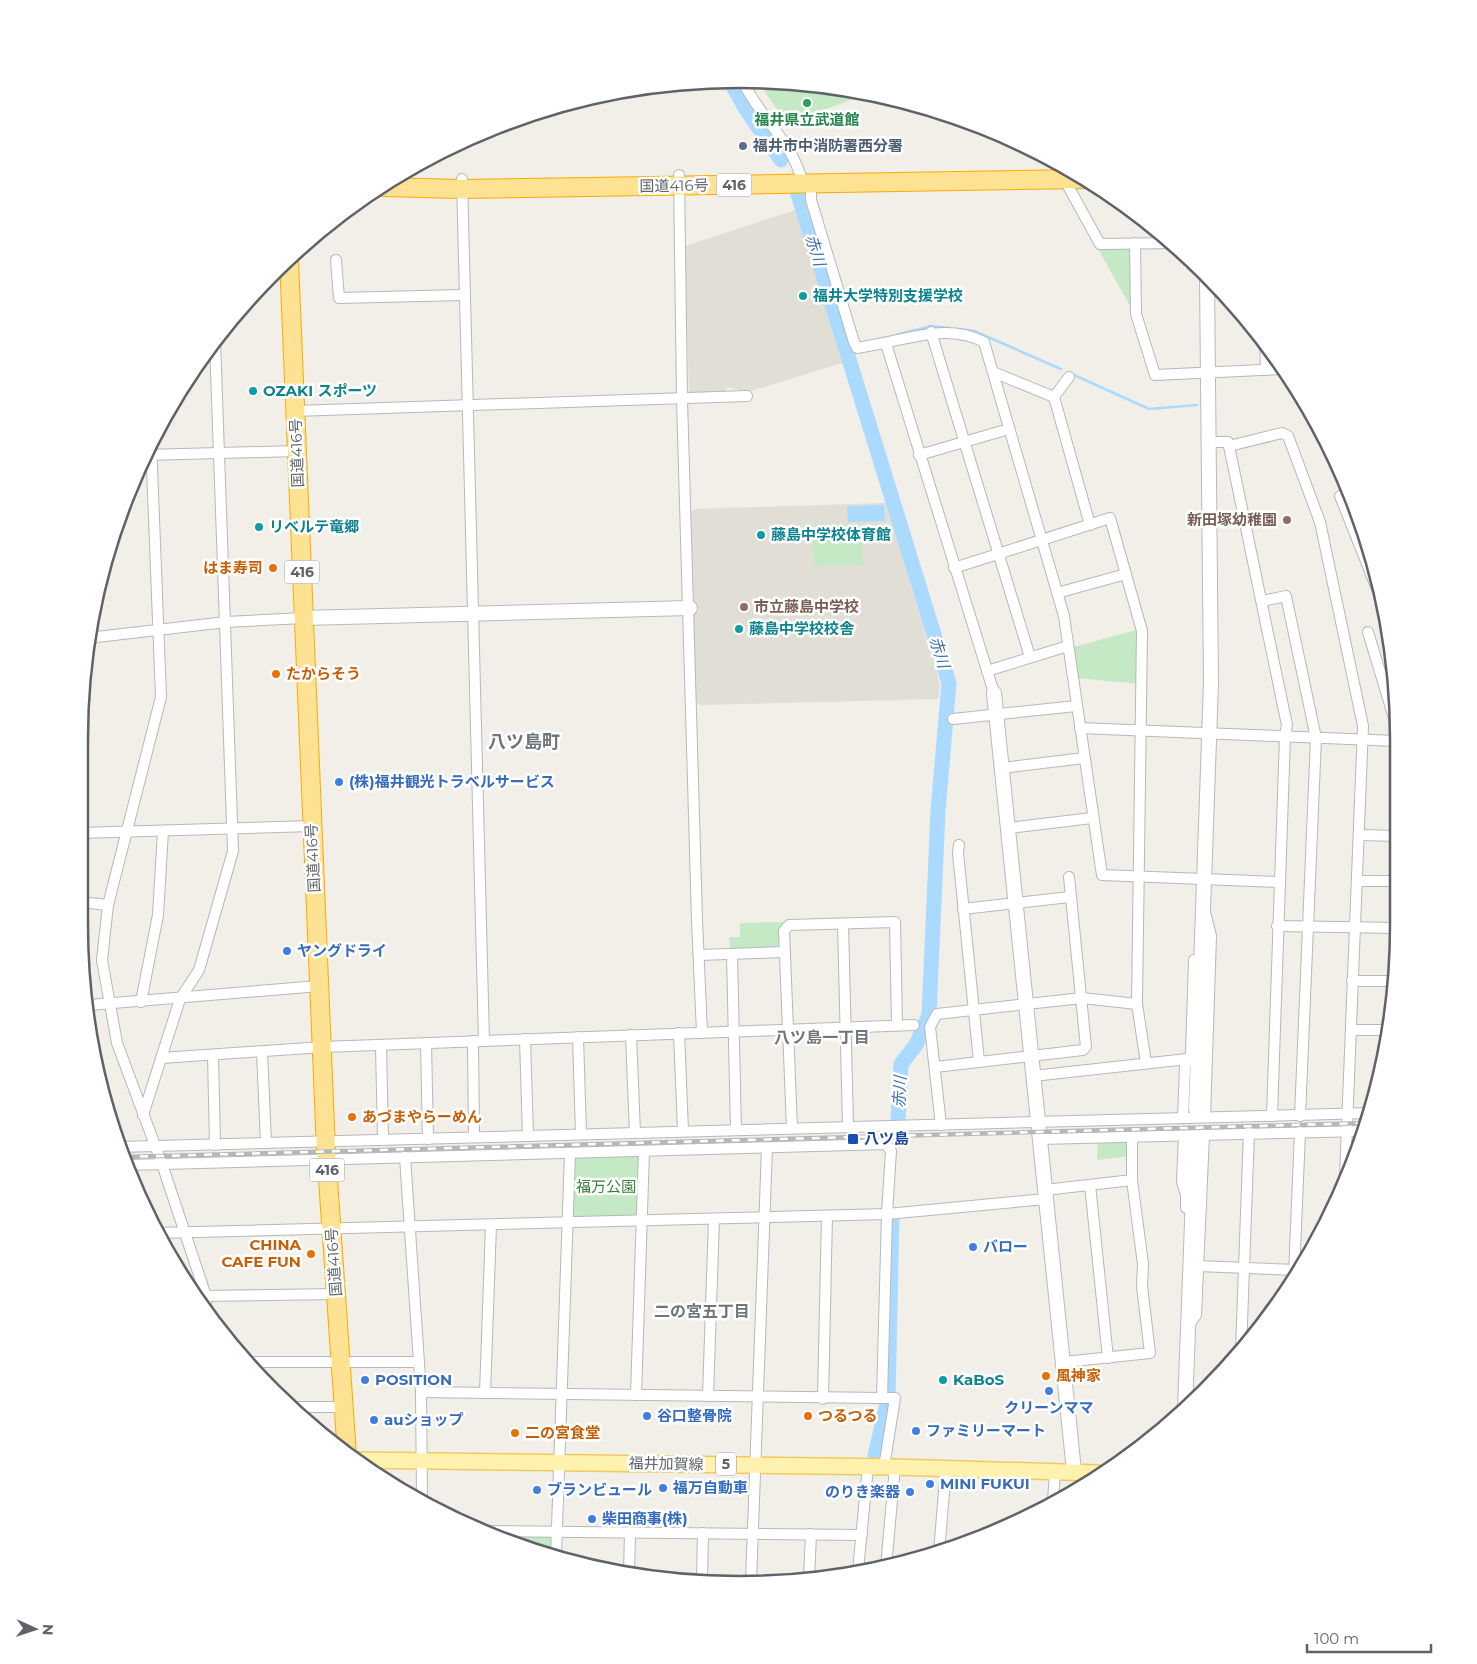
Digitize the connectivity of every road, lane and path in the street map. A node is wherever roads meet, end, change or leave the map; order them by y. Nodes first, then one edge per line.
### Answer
1 (746, 88) edge
2 (1062, 174) edge
3 (408, 178) edge
4 (1071, 179) edge
5 (679, 180) junction
6 (805, 180) junction
7 (461, 184) junction
8 (396, 186) edge
9 (1135, 243) junction
10 (1161, 243) edge
11 (336, 260) dead end
12 (289, 267) edge
13 (1207, 287) edge
14 (463, 295) junction
15 (931, 332) junction
16 (889, 342) junction
17 (216, 350) edge
18 (1266, 357) edge
19 (1275, 369) edge
20 (1266, 370) junction
21 (993, 372) junction
22 (1210, 373) junction
23 (1069, 378) dead end
24 (746, 396) dead end
25 (1054, 397) junction
26 (682, 399) junction
27 (467, 406) junction
28 (295, 411) junction
29 (1009, 429) junction
30 (965, 442) junction
31 (1210, 442) junction
32 (1229, 446) junction
33 (297, 451) junction
34 (219, 454) junction
35 (153, 455) edge
36 (919, 455) junction
37 (149, 465) edge
38 (1342, 495) edge
39 (1090, 525) junction
40 (1042, 540) junction
41 (1360, 547) edge
42 (999, 554) junction
43 (954, 568) junction
44 (1126, 574) junction
45 (1057, 593) junction
46 (1262, 601) junction
47 (690, 608) junction
48 (472, 613) junction
49 (304, 618) junction
50 (226, 622) junction
51 (158, 630) junction
52 (1368, 632) dead end
53 (96, 637) edge
54 (1068, 646) junction
55 (1030, 658) junction
56 (987, 671) junction
57 (994, 693) joint
58 (1388, 699) edge
59 (1076, 706) junction
60 (998, 715) junction
61 (953, 719) dead end
62 (1080, 728) junction
63 (1140, 731) junction
64 (1210, 732) junction
65 (1285, 736) junction
66 (1316, 738) junction
67 (1362, 740) junction
68 (1390, 741) edge
69 (1084, 758) junction
70 (1002, 768) junction
71 (1092, 818) junction
72 (312, 826) junction
73 (233, 828) junction
74 (1009, 828) junction
75 (163, 831) junction
76 (126, 832) junction
77 (88, 833) edge
78 (1360, 835) junction
79 (1390, 836) edge
80 (959, 844) dead end
81 (1137, 876) junction
82 (1069, 877) dead end
83 (1205, 878) junction
84 (1357, 881) junction
85 (1390, 881) edge
86 (1279, 882) junction
87 (1070, 896) junction
88 (1016, 902) junction
89 (88, 903) edge
90 (108, 905) junction
91 (1204, 906) junction
92 (963, 909) junction
93 (842, 924) junction
94 (1277, 926) junction
95 (1308, 926) junction
96 (1354, 927) junction
97 (1390, 928) edge
98 (785, 952) junction
99 (732, 954) junction
100 (699, 955) junction
101 (1352, 981) junction
102 (1387, 981) edge
103 (319, 986) junction
104 (1082, 998) junction
105 (180, 999) junction
106 (141, 1002) junction
107 (112, 1004) junction
108 (1027, 1004) junction
109 (1137, 1004) junction
110 (93, 1005) edge
111 (975, 1009) junction
112 (914, 1024) dead end
113 (897, 1025) junction
114 (846, 1027) junction
115 (788, 1029) junction
116 (1351, 1030) junction
117 (1381, 1030) edge
118 (732, 1031) junction
119 (702, 1032) junction
120 (679, 1033) junction
121 (631, 1035) junction
122 (578, 1037) junction
123 (525, 1039) junction
124 (473, 1041) junction
125 (484, 1041) junction
126 (426, 1043) junction
127 (381, 1045) junction
128 (322, 1047) junction
129 (262, 1052) junction
130 (213, 1055) junction
131 (1031, 1055) junction
132 (161, 1058) junction
133 (1188, 1059) junction
134 (980, 1061) junction
135 (1146, 1063) junction
136 (935, 1066) junction
137 (1033, 1076) junction
138 (1201, 1113) junction
139 (1361, 1113) edge
140 (1347, 1114) junction
141 (143, 1115) junction
142 (1272, 1116) junction
143 (1300, 1116) junction
144 (1184, 1118) junction
145 (1039, 1123) junction
146 (848, 1126) junction
147 (941, 1126) junction
148 (792, 1128) junction
149 (736, 1130) junction
150 (684, 1131) junction
151 (1347, 1131) junction
152 (1356, 1131) edge
153 (1249, 1132) junction
154 (1300, 1132) junction
155 (635, 1133) junction
156 (581, 1134) junction
157 (528, 1136) junction
158 (474, 1137) junction
159 (1132, 1138) junction
160 (1194, 1138) junction
161 (428, 1139) junction
162 (1040, 1139) junction
163 (383, 1140) junction
164 (326, 1142) junction
165 (266, 1144) junction
166 (215, 1145) junction
167 (126, 1147) edge
168 (155, 1147) junction
169 (766, 1148) junction
170 (644, 1151) junction
171 (570, 1153) junction
172 (405, 1157) junction
173 (327, 1160) junction
174 (1346, 1160) edge
175 (162, 1164) junction
176 (133, 1165) edge
177 (1132, 1180) junction
178 (1090, 1184) junction
179 (1046, 1194) junction
180 (887, 1214) junction
181 (827, 1216) junction
182 (764, 1218) junction
183 (714, 1219) junction
184 (642, 1221) junction
185 (568, 1223) junction
186 (491, 1225) junction
187 (409, 1226) junction
188 (332, 1229) junction
189 (185, 1232) junction
190 (165, 1233) edge
191 (1295, 1262) edge
192 (1198, 1266) junction
193 (1244, 1268) junction
194 (1289, 1272) edge
195 (336, 1294) junction
196 (203, 1295) edge
197 (206, 1300) edge
198 (1189, 1326) junction
199 (1241, 1339) edge
200 (1108, 1358) junction
201 (256, 1362) edge
202 (340, 1362) junction
203 (418, 1362) junction
204 (1064, 1362) junction
205 (421, 1392) junction
206 (485, 1393) junction
207 (561, 1394) junction
208 (636, 1395) junction
209 (708, 1396) junction
210 (1188, 1396) edge
211 (757, 1397) junction
212 (882, 1398) junction
213 (823, 1399) junction
214 (300, 1407) edge
215 (344, 1407) junction
216 (346, 1445) edge
217 (367, 1460) edge
218 (423, 1460) junction
219 (559, 1462) junction
220 (755, 1465) junction
221 (868, 1466) junction
222 (890, 1467) junction
223 (946, 1468) junction
224 (1055, 1470) junction
225 (1074, 1471) junction
226 (1091, 1472) edge
227 (422, 1494) edge
228 (1054, 1494) edge
229 (502, 1532) edge
230 (557, 1532) junction
231 (630, 1532) junction
232 (703, 1533) junction
233 (753, 1534) junction
234 (811, 1534) junction
235 (862, 1535) junction
236 (940, 1544) edge
237 (556, 1550) edge
238 (886, 1559) edge
239 (859, 1565) edge
240 (629, 1567) edge
241 (809, 1572) edge
242 (702, 1575) edge
243 (751, 1576) edge

1 - 6 street
2 - 6 highway, 国道416号 / 416
3 - 7 highway, 国道416号 / 416
4 - 9 street
5 - 6 highway, 国道416号 / 416
5 - 7 highway, 国道416号 / 416
5 - 26 street
6 - 16 street
7 - 8 highway, 国道416号 / 416
7 - 14 street
9 - 10 street
9 - 22 street
11 - 14 street
12 - 28 highway, 国道416号 / 416
13 - 22 street
14 - 27 street
15 - 16 street
15 - 21 street
15 - 30 street
16 - 36 street
17 - 34 street
18 - 20 street
19 - 20 street
20 - 22 street
21 - 25 street
21 - 29 street
22 - 31 street
23 - 25 street
24 - 26 street
25 - 39 street
26 - 27 street
26 - 47 street
27 - 28 street
27 - 48 street
28 - 33 highway, 国道416号 / 416
29 - 30 street
29 - 40 street
30 - 36 street
30 - 42 street
31 - 32 street
31 - 64 street
32 - 46 street
32 - 67 street
33 - 34 street
33 - 49 highway, 国道416号 / 416
34 - 35 street
34 - 50 street
36 - 43 street
37 - 51 street
38 - 41 street
39 - 40 street
39 - 44 street
40 - 42 street
40 - 45 street
42 - 43 street
42 - 55 street
43 - 56 street
44 - 45 street
44 - 63 street
45 - 54 street
46 - 65 street
46 - 66 street
47 - 48 street
47 - 100 street
48 - 49 street
48 - 125 street
49 - 50 street
49 - 72 highway, 国道416号 / 416
50 - 51 street
50 - 73 street
51 - 53 street
51 - 76 street
52 - 58 street
54 - 55 street
54 - 59 street
55 - 56 street
56 - 57 street
57 - 60 street
59 - 60 street
59 - 62 street
60 - 61 street
60 - 70 street
62 - 63 street
62 - 69 street
63 - 64 street
63 - 81 street
64 - 65 street
64 - 83 street
65 - 66 street
65 - 86 street
66 - 67 street
66 - 95 street
67 - 68 street
67 - 78 street
69 - 70 street
69 - 71 street
70 - 74 street
71 - 74 street
71 - 81 street
72 - 73 street
72 - 103 highway, 国道416号 / 416
73 - 75 street
73 - 105 street
74 - 88 street
75 - 76 street
75 - 106 street
76 - 77 street
76 - 90 street
78 - 79 street
78 - 84 street
80 - 92 street
81 - 83 street
81 - 109 street
82 - 87 street
83 - 86 street
83 - 91 street
84 - 85 street
84 - 96 street
86 - 94 street
87 - 88 street
87 - 104 street
88 - 92 street
88 - 108 street
89 - 90 street
90 - 107 street
91 - 133 street
91 - 138 street
92 - 111 street
93 - 98 street
93 - 113 street
93 - 114 street
94 - 95 street
94 - 142 street
95 - 96 street
95 - 143 street
96 - 97 street
96 - 101 street
98 - 99 street
98 - 115 street
99 - 100 street
99 - 118 street
100 - 119 street
101 - 102 street
101 - 116 street
103 - 105 street
103 - 128 highway, 国道416号 / 416
104 - 108 street
104 - 109 street
104 - 131 street
105 - 106 street
105 - 132 street
106 - 107 street
107 - 110 street
107 - 141 street
108 - 111 street
108 - 131 street
109 - 135 street
111 - 134 street
111 - 136 street
112 - 113 street
113 - 114 street
114 - 115 street
114 - 146 street
115 - 118 street
115 - 148 street
116 - 117 street
116 - 140 street
118 - 119 street
118 - 149 street
119 - 120 street
120 - 121 street
120 - 150 street
121 - 122 street
121 - 155 street
122 - 123 street
122 - 156 street
123 - 125 street
123 - 157 street
124 - 125 street
124 - 126 street
124 - 158 street
126 - 127 street
126 - 161 street
127 - 128 street
127 - 163 street
128 - 129 street
128 - 164 highway, 国道416号 / 416
129 - 130 street
129 - 165 street
130 - 132 street
130 - 166 street
131 - 134 street
131 - 137 street
132 - 141 street
133 - 135 street
133 - 144 street
134 - 136 street
135 - 137 street
136 - 147 street
137 - 145 street
138 - 142 street
138 - 144 street
139 - 140 street
140 - 143 street
140 - 151 street
141 - 168 street
142 - 143 street
144 - 145 street
145 - 147 street
145 - 162 street
146 - 147 street
146 - 148 street
148 - 149 street
149 - 150 street
150 - 155 street
151 - 152 street
151 - 154 street
151 - 174 street
153 - 154 street
153 - 160 street
153 - 193 street
154 - 191 street
155 - 156 street
156 - 157 street
157 - 158 street
158 - 161 street
159 - 160 street
159 - 162 street
159 - 177 street
160 - 192 street
160 - 198 street
161 - 163 street
162 - 179 street
163 - 164 street
164 - 165 street
164 - 173 highway, 国道416号 / 416
165 - 166 street
166 - 168 street
167 - 168 street
168 - 175 street
169 - 170 street
169 - 180 street
169 - 182 street
170 - 171 street
170 - 184 street
171 - 172 street
171 - 185 street
172 - 173 street
172 - 187 street
173 - 175 street
173 - 188 highway, 国道416号 / 416
175 - 176 street
175 - 189 street
177 - 178 street
177 - 200 street
178 - 179 street
178 - 200 street
179 - 180 street
179 - 204 street
180 - 181 street
180 - 212 street
181 - 182 street
181 - 213 street
182 - 183 street
182 - 211 street
183 - 184 street
183 - 209 street
184 - 185 street
184 - 208 street
185 - 186 street
185 - 207 street
186 - 187 street
186 - 206 street
187 - 188 street
187 - 203 street
188 - 189 street
188 - 195 highway, 国道416号 / 416
189 - 190 street
189 - 196 street
192 - 193 street
192 - 198 street
193 - 194 street
193 - 199 street
195 - 197 street
195 - 202 highway, 国道416号 / 416
198 - 210 street
200 - 204 street
201 - 202 street
202 - 203 street
202 - 215 highway, 国道416号 / 416
203 - 205 street
204 - 225 street
205 - 206 street
205 - 218 street
206 - 207 street
207 - 208 street
207 - 219 street
208 - 209 street
209 - 211 street
211 - 213 street
211 - 220 street
212 - 213 street
212 - 222 street
214 - 215 street
215 - 216 highway, 国道416号 / 416
217 - 218 main road, 福井加賀線 / 5
218 - 219 main road, 福井加賀線 / 5
218 - 227 street
219 - 220 main road, 福井加賀線 / 5
219 - 230 street
220 - 221 main road, 福井加賀線 / 5
220 - 233 street
221 - 222 main road, 福井加賀線 / 5
221 - 235 street
222 - 223 main road, 福井加賀線 / 5
222 - 238 street
223 - 224 main road, 福井加賀線 / 5
223 - 236 street
224 - 225 main road, 福井加賀線 / 5
224 - 228 street
225 - 226 main road, 福井加賀線 / 5
229 - 230 street
230 - 231 street
230 - 237 street
231 - 232 street
231 - 240 street
232 - 233 street
232 - 242 street
233 - 234 street
233 - 243 street
234 - 235 street
234 - 241 street
235 - 239 street

